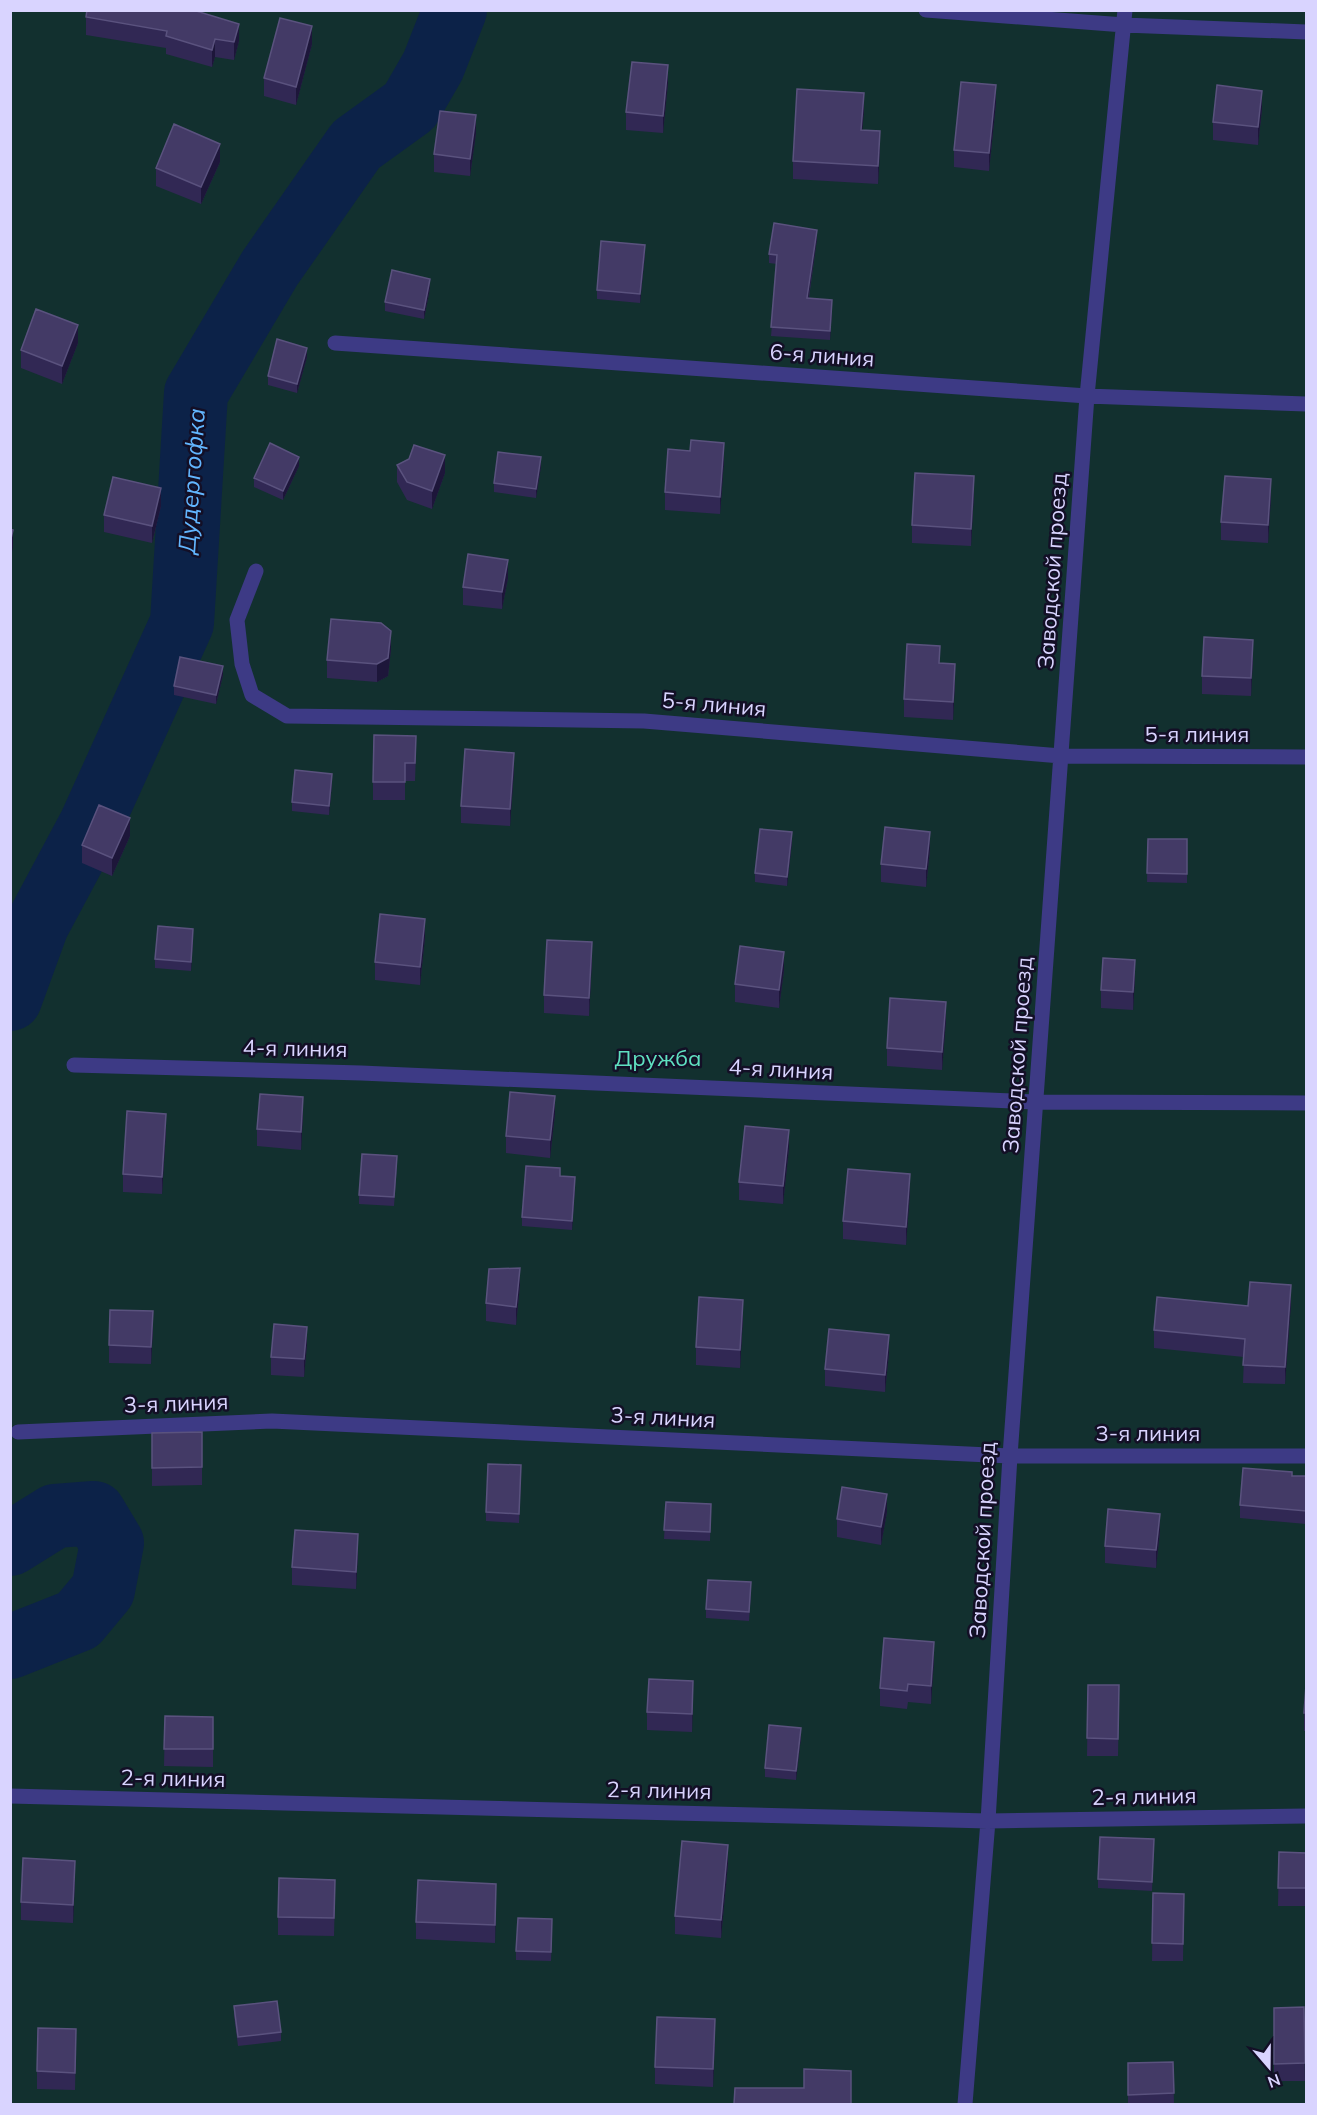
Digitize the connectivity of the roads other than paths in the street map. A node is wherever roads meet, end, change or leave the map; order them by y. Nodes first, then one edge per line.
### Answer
1 (926, 10) edge
2 (1124, 18) edge
3 (1306, 32) edge
4 (335, 343) dead end
5 (1087, 396) junction
6 (1306, 404) edge
7 (255, 571) dead end
8 (1061, 756) junction
9 (1306, 757) edge
10 (74, 1065) dead end
11 (1036, 1102) junction
12 (1306, 1103) edge
13 (18, 1432) dead end
14 (1010, 1456) junction
15 (1306, 1456) edge
16 (10, 1797) edge
17 (1306, 1816) edge
18 (988, 1821) junction
19 (965, 2104) edge

1 - 2 street
2 - 3 street
2 - 5 street, Заводской проезд
4 - 5 street, 6-я линия
5 - 6 street, 6-я линия
5 - 8 street, Заводской проезд
7 - 8 street, 5-я линия
8 - 9 street, 5-я линия
8 - 11 street, Заводской проезд
10 - 11 street, 4-я линия
11 - 12 street, 4-я линия
11 - 14 street, Заводской проезд
13 - 14 street, 3-я линия
14 - 15 street, 3-я линия
14 - 18 street, Заводской проезд
16 - 18 street, 2-я линия
17 - 18 street, 2-я линия
18 - 19 street, Заводской проезд

